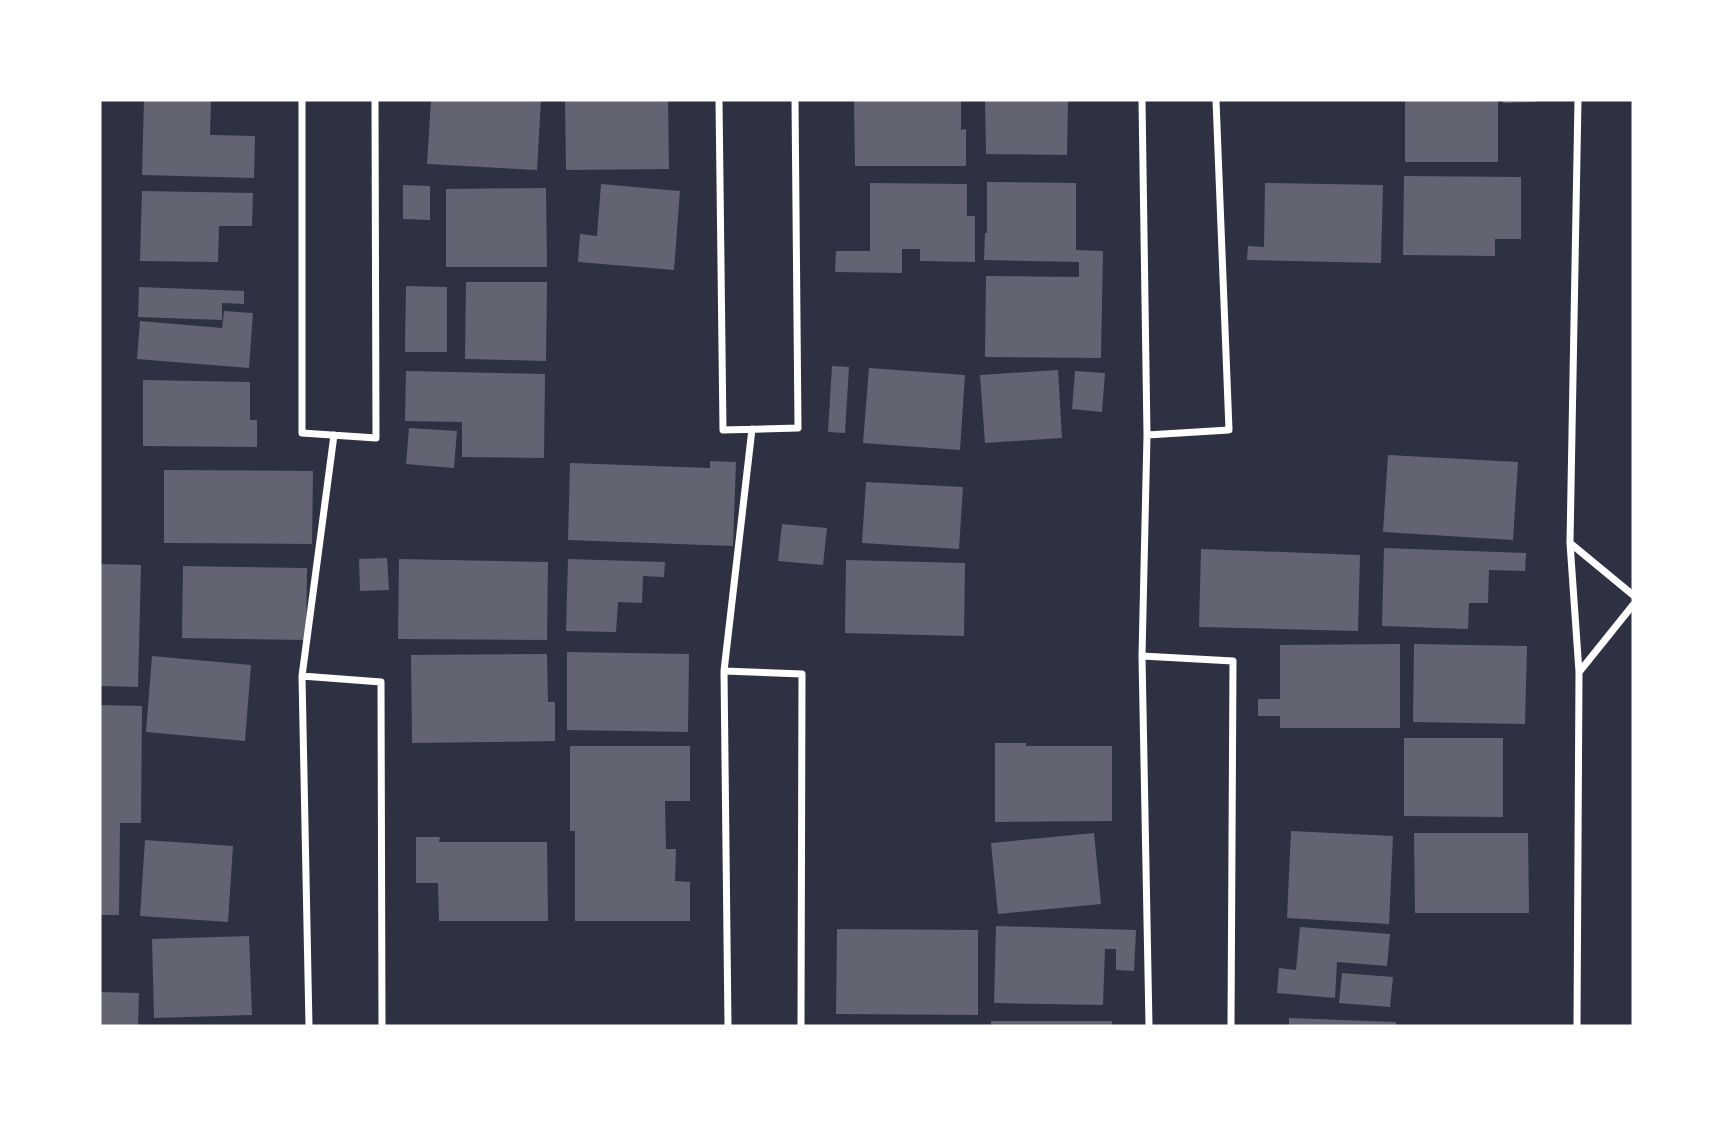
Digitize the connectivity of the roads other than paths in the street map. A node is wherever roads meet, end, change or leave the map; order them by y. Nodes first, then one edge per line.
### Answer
1 (302, 100) edge
2 (375, 100) edge
3 (719, 100) edge
4 (795, 100) edge
5 (1142, 100) edge
6 (1216, 100) edge
7 (1578, 100) edge
8 (752, 429) junction
9 (334, 435) junction
10 (1147, 435) junction
11 (1570, 542) junction
12 (1633, 595) edge
13 (1633, 605) edge
14 (1142, 656) junction
15 (724, 671) junction
16 (1579, 671) junction
17 (302, 676) junction
18 (309, 1026) edge
19 (382, 1026) edge
20 (727, 1026) edge
21 (801, 1026) edge
22 (1149, 1026) edge
23 (1231, 1026) edge
24 (1577, 1026) edge

1 - 9 street
2 - 9 street
3 - 8 street
4 - 8 street
5 - 10 street
6 - 10 street
7 - 11 street
8 - 15 street
9 - 17 street
10 - 14 street
11 - 12 street
11 - 16 street
13 - 16 street
14 - 22 street
14 - 23 street
15 - 20 street
15 - 21 street
16 - 24 street
17 - 18 street
17 - 19 street

